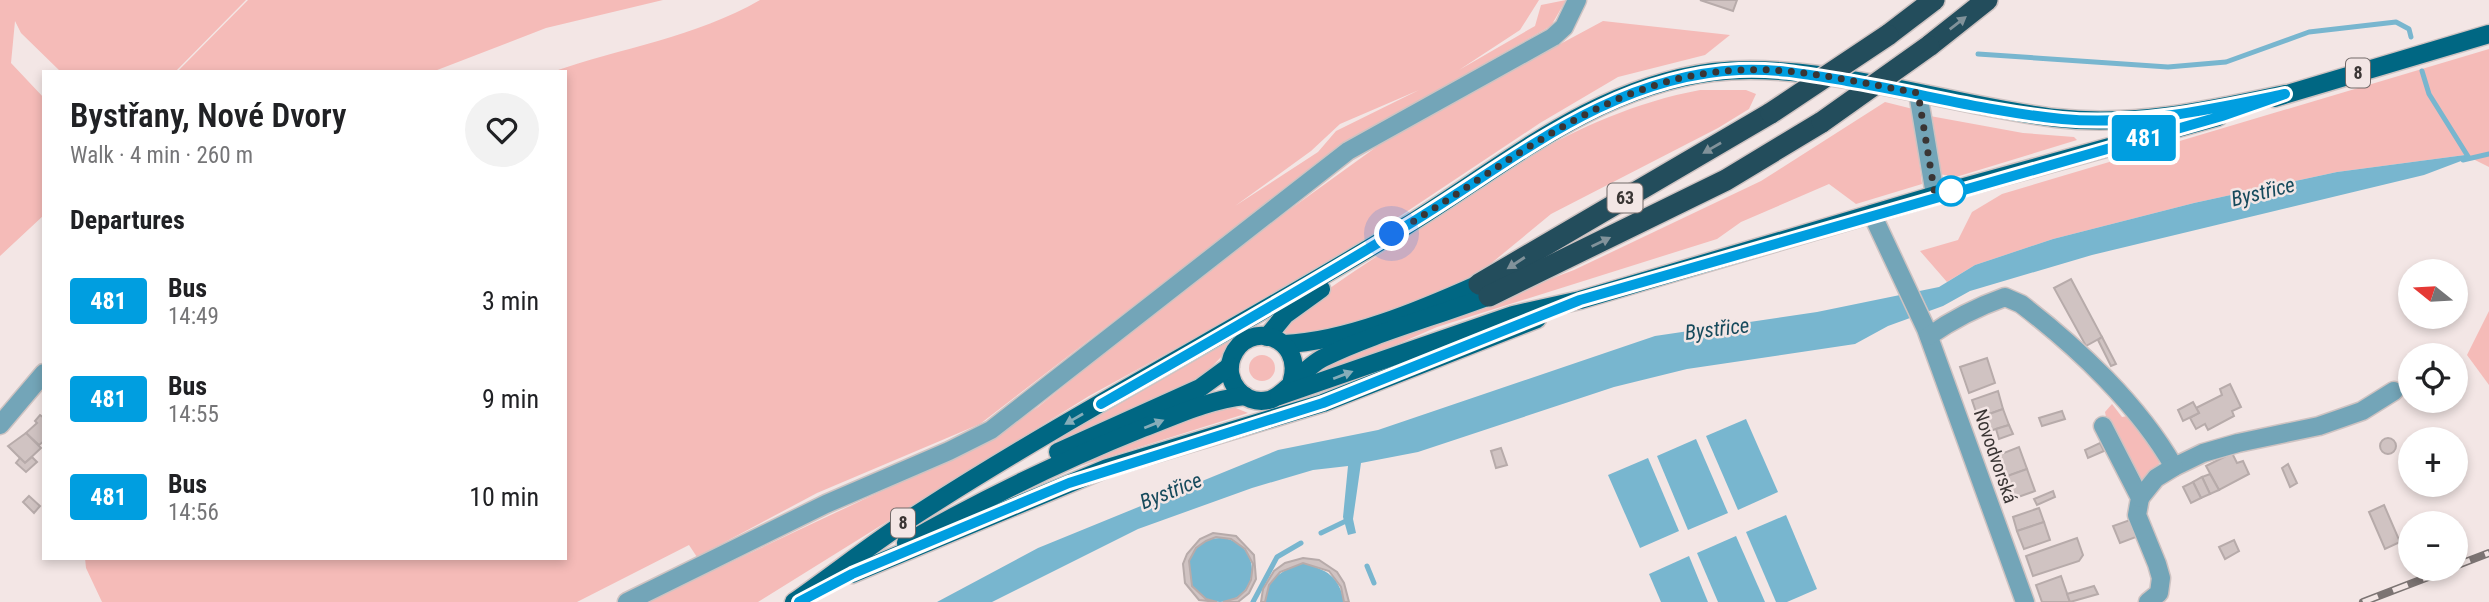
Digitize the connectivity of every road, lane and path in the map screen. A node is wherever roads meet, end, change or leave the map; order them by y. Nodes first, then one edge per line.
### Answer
1 (1577, 0) edge
2 (1934, 0) edge
3 (1987, 0) edge
4 (2489, 34) edge
5 (1918, 93) junction
6 (2285, 94) junction
7 (1935, 195) junction
8 (1872, 214) junction
9 (1408, 225) junction
10 (1484, 290) junction
11 (1580, 300) junction
12 (1927, 330) junction
13 (1267, 337) junction
14 (1284, 344) junction
15 (1230, 366) junction
16 (42, 375) edge
17 (1292, 380) junction
18 (2394, 391) dead end
19 (1245, 396) junction
20 (1279, 396) junction
21 (0, 425) edge
22 (2103, 426) dead end
23 (2174, 467) junction
24 (2140, 498) junction
25 (853, 567) junction
26 (627, 602) edge
27 (794, 602) edge
28 (799, 602) edge
29 (2025, 602) edge
30 (2148, 602) edge

1 - 26 street
2 -> 10 highway, 63, bridge
10 -> 3 highway, 63, bridge
4 - 6 main road, 8
5 - 6 main road, 8
5 - 7 street
5 - 9 main road, 8
6 - 7 main road, 8
7 - 8 main road, 8
8 - 11 main road, 8
8 - 12 street, Novodvorská
9 - 13 main road
9 -> 25 main road, 8
10 - 14 main road, 63
10 - 17 main road, 63
20 -> 11 main road
11 - 25 main road, 8
12 - 23 street
12 - 29 street, Novodvorská
13 - 14 main road
13 - 15 main road
14 - 17 main road
15 - 19 main road
15 - 25 main road
16 - 21 street
17 - 20 main road
18 - 23 street
19 - 20 main road
25 -> 19 main road
22 - 24 street
23 - 24 street
24 - 30 street
25 - 27 main road, 8
25 - 28 main road, 8

